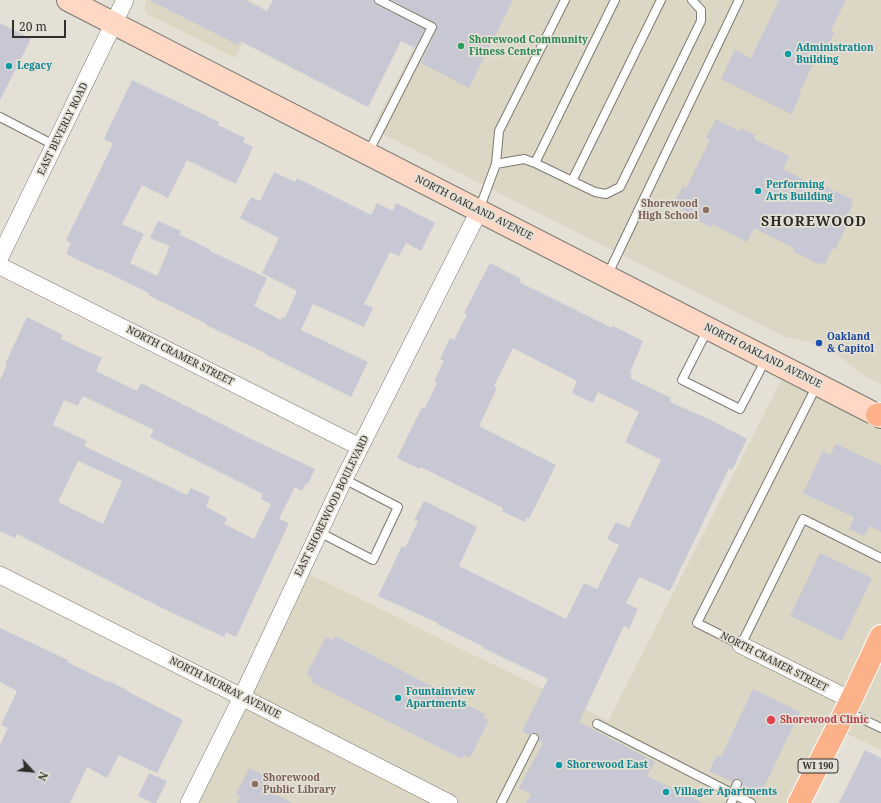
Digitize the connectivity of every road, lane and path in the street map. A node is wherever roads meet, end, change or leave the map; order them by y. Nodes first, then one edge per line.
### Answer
1 (68, 0) edge
2 (125, 0) edge
3 (379, 0) edge
4 (565, 0) edge
5 (615, 0) edge
6 (661, 0) edge
7 (692, 0) edge
8 (740, 0) edge
9 (114, 24) junction
10 (0, 117) edge
11 (54, 145) junction
12 (368, 154) junction
13 (535, 163) junction
14 (496, 164) junction
15 (572, 181) junction
16 (479, 210) junction
17 (0, 258) edge
18 (0, 266) edge
19 (606, 276) junction
20 (708, 328) junction
21 (766, 358) junction
22 (817, 384) junction
23 (880, 415) edge
24 (360, 447) junction
25 (344, 479) junction
26 (319, 532) junction
27 (881, 558) edge
28 (0, 575) edge
29 (881, 636) edge
30 (741, 645) junction
31 (242, 697) junction
32 (848, 706) junction
33 (597, 724) dead end
34 (881, 728) edge
35 (534, 738) dead end
36 (737, 784) dead end
37 (734, 794) junction
38 (189, 803) edge
39 (449, 803) edge
40 (501, 803) edge
41 (731, 803) edge
42 (751, 803) edge
43 (800, 803) edge

1 - 9 main road, NORTH OAKLAND AVENUE
2 - 9 street, EAST BEVERLY ROAD
3 - 12 lane
4 - 14 lane
5 - 13 lane
6 - 15 lane
7 - 15 lane
8 - 19 lane
9 - 11 street, EAST BEVERLY ROAD
9 - 12 main road, NORTH OAKLAND AVENUE
10 - 11 lane
11 - 17 street, EAST BEVERLY ROAD
12 - 16 main road, NORTH OAKLAND AVENUE
13 - 14 lane
13 - 15 lane
14 - 16 lane
16 - 19 main road, NORTH OAKLAND AVENUE
16 - 24 street, EAST SHOREWOOD BOULEVARD
18 - 24 street, NORTH CRAMER STREET
19 - 20 main road, NORTH OAKLAND AVENUE
20 - 21 main road, NORTH OAKLAND AVENUE
20 - 21 lane
21 - 22 main road, NORTH OAKLAND AVENUE
22 - 23 main road, NORTH OAKLAND AVENUE
22 - 30 lane, NORTH CRAMER STREET
24 - 25 street, EAST SHOREWOOD BOULEVARD
25 - 26 street, EAST SHOREWOOD BOULEVARD
25 - 26 lane
26 - 31 street, EAST SHOREWOOD BOULEVARD
27 - 30 lane
28 - 31 street, NORTH MURRAY AVENUE
29 - 32 main road, WI 190
30 - 32 street, NORTH CRAMER STREET
31 - 38 street, EAST SHOREWOOD BOULEVARD
31 - 39 street, NORTH MURRAY AVENUE
32 - 34 lane
32 - 43 main road, WI 190
33 - 37 lane
35 - 40 lane
36 - 37 lane
37 - 41 lane
37 - 42 lane

